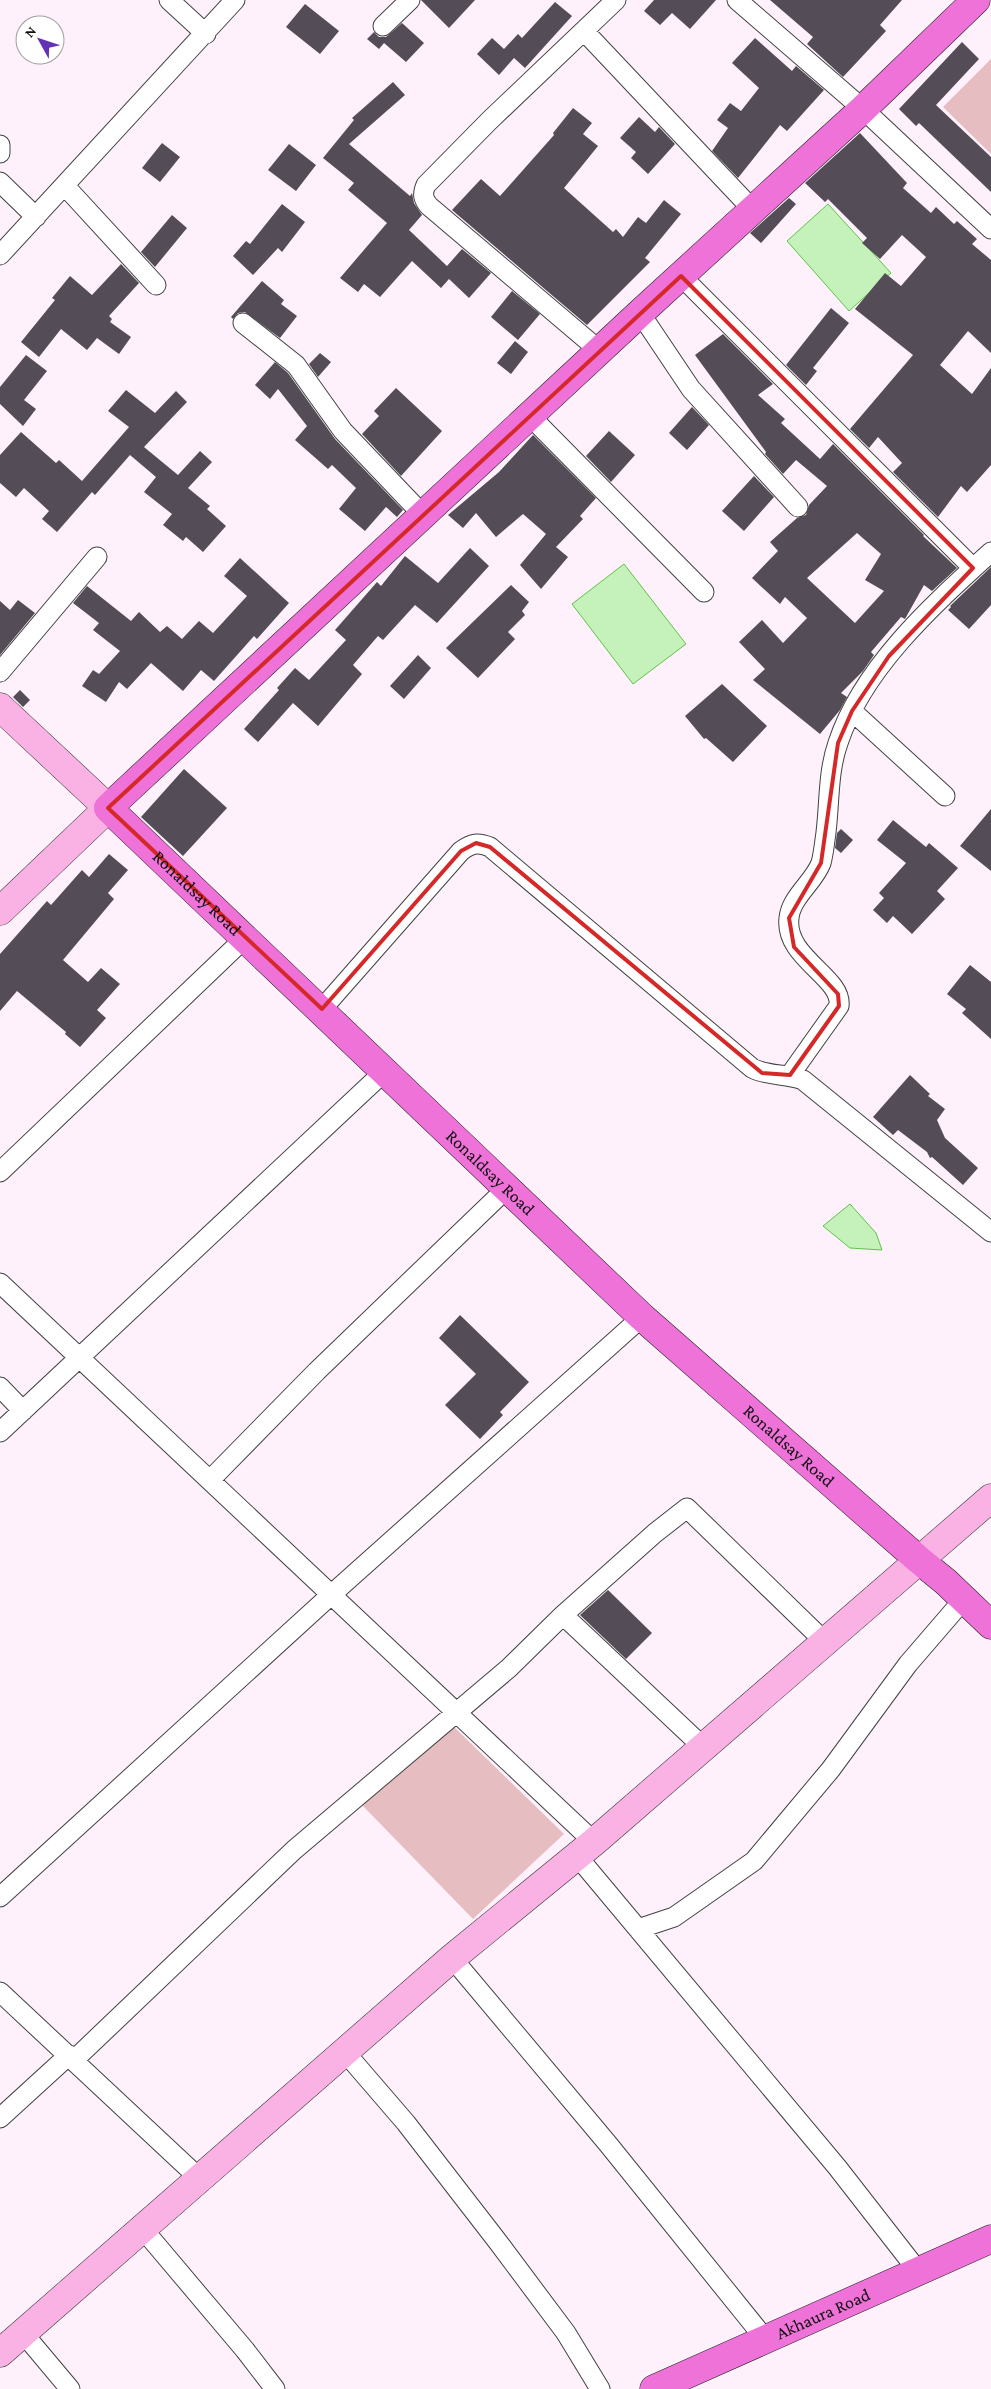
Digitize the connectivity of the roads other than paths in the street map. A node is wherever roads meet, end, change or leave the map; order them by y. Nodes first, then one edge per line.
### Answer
1 (169, 0) edge
2 (236, 0) edge
3 (410, 0) edge
4 (616, 0) edge
5 (737, 0) edge
6 (976, 0) edge
7 (383, 26) dead end
8 (584, 31) junction
9 (206, 34) junction
10 (863, 109) junction
11 (0, 145) edge
12 (0, 153) edge
13 (0, 182) edge
14 (65, 186) junction
15 (753, 210) junction
16 (36, 217) junction
17 (991, 228) edge
18 (0, 255) edge
19 (681, 276) junction
20 (156, 286) dead end
21 (640, 313) junction
22 (242, 323) dead end
23 (600, 351) junction
24 (530, 416) junction
25 (798, 507) dead end
26 (423, 515) junction
27 (991, 552) edge
28 (97, 557) dead end
29 (973, 568) junction
30 (704, 592) dead end
31 (0, 672) edge
32 (0, 707) edge
33 (852, 711) junction
34 (945, 796) dead end
35 (108, 808) junction
36 (0, 911) edge
37 (246, 937) junction
38 (322, 1009) junction
39 (385, 1071) junction
40 (790, 1075) junction
41 (0, 1172) edge
42 (508, 1188) junction
43 (991, 1232) edge
44 (0, 1283) edge
45 (642, 1317) junction
46 (79, 1357) junction
47 (0, 1387) edge
48 (23, 1411) junction
49 (0, 1432) edge
50 (210, 1480) junction
51 (991, 1498) edge
52 (919, 1560) junction
53 (332, 1594) junction
54 (964, 1599) junction
55 (563, 1615) junction
56 (991, 1625) edge
57 (826, 1643) junction
58 (456, 1711) junction
59 (702, 1746) junction
60 (586, 1849) junction
61 (0, 1896) edge
62 (638, 1929) junction
63 (452, 1958) junction
64 (0, 1992) edge
65 (344, 2051) junction
66 (72, 2058) junction
67 (0, 2118) edge
68 (199, 2178) junction
69 (142, 2228) junction
70 (991, 2239) edge
71 (912, 2262) junction
72 (758, 2331) junction
73 (23, 2333) junction
74 (0, 2353) edge
75 (599, 2388) edge
76 (70, 2389) edge
77 (275, 2389) edge
78 (654, 2389) edge

1 - 9 street
2 - 9 street
3 - 7 street
4 - 8 street
5 - 10 street
6 - 10 main road
8 - 15 street
8 - 23 street
9 - 14 street
10 - 15 main road
10 - 17 street
11 - 12 street
13 - 16 street
14 - 16 street
14 - 20 street
15 - 19 main road
16 - 18 street
19 - 21 main road
19 - 29 street
21 - 23 main road
21 - 25 street
22 - 26 street
23 - 24 main road
24 - 26 main road
24 - 30 street
26 - 35 main road
27 - 29 street
28 - 31 street
29 - 33 street
32 - 35 street, Ronaldsay Road
33 - 34 street
33 - 40 street
35 - 36 street
35 - 37 main road, Ronaldsay Road
37 - 38 main road, Ronaldsay Road
37 - 41 street
38 - 39 main road, Ronaldsay Road
38 - 40 street
39 - 42 main road, Ronaldsay Road
39 - 46 street
40 - 43 street
42 - 45 main road, Ronaldsay Road
42 - 50 street
44 - 46 street
45 - 52 main road, Ronaldsay Road
45 - 53 street
46 - 48 street
46 - 50 street
47 - 48 street
48 - 49 street
50 - 53 street
51 - 52 street
52 - 54 main road, Ronaldsay Road
52 - 57 street
53 - 58 street
53 - 61 street
54 - 56 main road, Ronaldsay Road
54 - 62 street
55 - 57 street
55 - 58 street
55 - 59 street
57 - 59 street
58 - 60 street
58 - 66 street
59 - 60 street
60 - 62 street
60 - 63 street
62 - 71 street
63 - 65 street
63 - 72 street
64 - 66 street
65 - 68 street
65 - 75 street
66 - 67 street
66 - 68 street
68 - 69 street
69 - 73 street
69 - 77 street
70 - 71 main road, Akhaura Road
71 - 72 main road, Akhaura Road
72 - 78 main road, Akhaura Road
73 - 74 street
73 - 76 street

